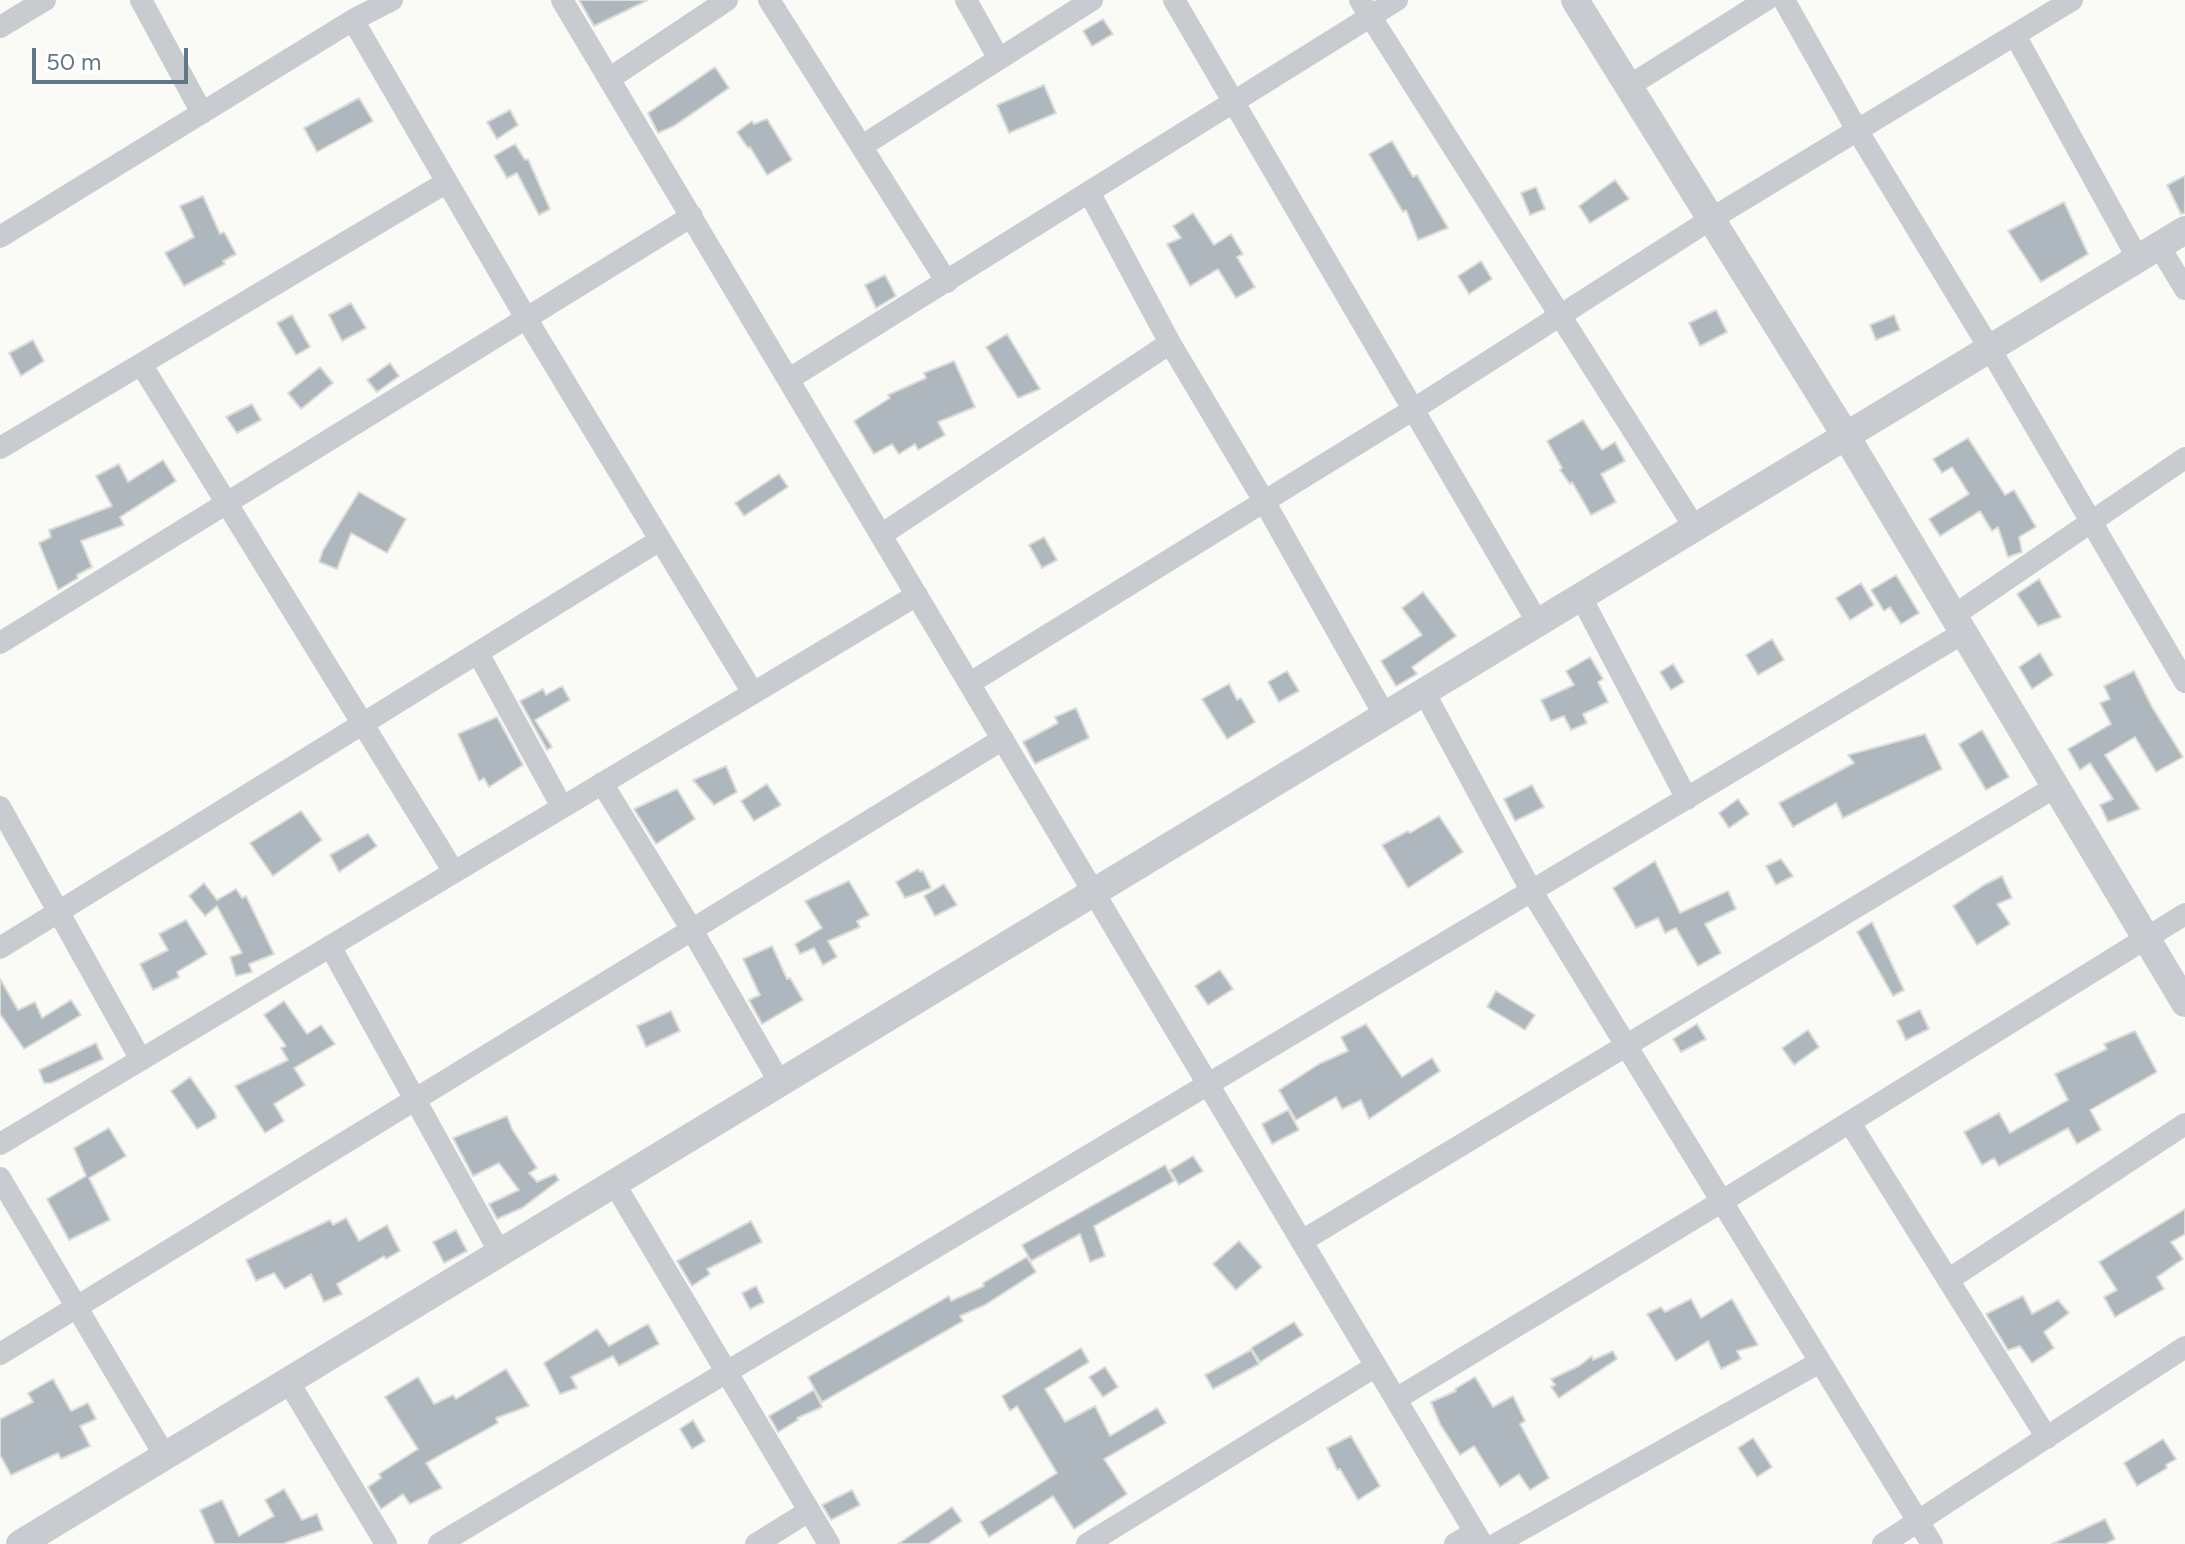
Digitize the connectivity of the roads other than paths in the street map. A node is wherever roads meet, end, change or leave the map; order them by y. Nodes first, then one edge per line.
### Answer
1 (45, 0) edge
2 (141, 0) edge
3 (392, 0) edge
4 (562, 0) edge
5 (727, 0) edge
6 (769, 0) edge
7 (966, 0) edge
8 (1092, 0) edge
9 (1174, 0) edge
10 (1397, 0) edge
11 (1575, 0) edge
12 (1766, 0) edge
13 (1784, 0) edge
14 (2072, 0) edge
15 (1365, 8) edge
16 (353, 20) junction
17 (0, 27) edge
18 (2015, 35) junction
19 (999, 59) junction
20 (609, 79) junction
21 (1629, 86) junction
22 (1234, 102) junction
23 (202, 113) junction
24 (1857, 130) junction
25 (862, 146) junction
26 (447, 182) junction
27 (1089, 192) junction
28 (692, 216) junction
29 (1711, 219) junction
30 (2185, 230) edge
31 (0, 237) edge
32 (2149, 252) junction
33 (947, 282) junction
34 (2185, 289) edge
35 (1560, 316) junction
36 (526, 318) junction
37 (1170, 343) junction
38 (1990, 349) junction
39 (141, 364) junction
40 (789, 379) junction
41 (1414, 409) junction
42 (1846, 436) junction
43 (0, 448) edge
44 (2185, 458) edge
45 (1264, 501) junction
46 (226, 503) junction
47 (2091, 522) junction
48 (1695, 528) junction
49 (881, 535) junction
50 (660, 540) junction
51 (917, 595) junction
52 (1581, 597) junction
53 (1538, 623) junction
54 (1958, 624) junction
55 (0, 643) edge
56 (478, 653) junction
57 (2185, 682) edge
58 (970, 683) junction
59 (1424, 692) junction
60 (753, 693) junction
61 (1385, 716) junction
62 (363, 725) junction
63 (1003, 739) junction
64 (602, 783) junction
65 (2055, 787) junction
66 (1687, 799) junction
67 (0, 807) edge
68 (562, 807) junction
69 (454, 872) junction
70 (1094, 892) junction
71 (1532, 892) junction
72 (59, 913) junction
73 (2185, 914) edge
74 (692, 930) junction
75 (2147, 940) junction
76 (330, 946) junction
77 (0, 948) edge
78 (2185, 1003) edge
79 (1625, 1046) junction
80 (141, 1060) junction
81 (780, 1083) junction
82 (1210, 1086) junction
83 (415, 1100) junction
84 (1850, 1123) junction
85 (2185, 1124) edge
86 (0, 1144) edge
87 (0, 1178) edge
88 (614, 1183) junction
89 (1721, 1202) junction
90 (1302, 1241) junction
91 (500, 1253) junction
92 (1948, 1280) junction
93 (76, 1307) junction
94 (2185, 1347) edge
95 (0, 1354) edge
96 (1820, 1362) junction
97 (1376, 1366) junction
98 (727, 1373) junction
99 (288, 1381) junction
100 (1396, 1399) junction
101 (2047, 1438) junction
102 (165, 1456) junction
103 (809, 1511) junction
104 (1919, 1522) junction
105 (1479, 1538) edge
106 (20, 1544) edge
107 (386, 1544) edge
108 (439, 1544) edge
109 (756, 1544) edge
110 (829, 1544) edge
111 (1087, 1544) edge
112 (1455, 1544) edge
113 (1496, 1544) edge
114 (1883, 1544) edge
115 (1932, 1544) edge

1 - 17 street
2 - 23 street
3 - 16 street
4 - 20 street
5 - 20 street
6 - 25 street
7 - 19 street
8 - 19 street
9 - 22 street
10 - 15 street
11 - 21 street
12 - 21 street
13 - 24 street
14 - 18 street
15 - 22 street
15 - 35 street
16 - 23 street
16 - 26 street
18 - 24 street
18 - 32 street
19 - 25 street
20 - 28 street
21 - 29 street
22 - 27 street
22 - 41 street
23 - 31 street
24 - 29 street
24 - 38 street
25 - 33 street
26 - 36 street
26 - 39 street
27 - 33 street
27 - 37 street
28 - 36 street
28 - 40 street
29 - 35 street
29 - 42 street
30 - 32 street
32 - 34 street
32 - 38 street
33 - 40 street
35 - 41 street
35 - 48 street
36 - 46 street
36 - 50 street
37 - 45 street
37 - 49 street
38 - 42 street
38 - 47 street
39 - 43 street
39 - 46 street
40 - 49 street
41 - 45 street
41 - 53 street
42 - 48 street
42 - 54 street
44 - 47 street
45 - 58 street
45 - 61 street
46 - 55 street
46 - 62 street
47 - 54 street
47 - 57 street
48 - 52 street
49 - 51 street
50 - 56 street
50 - 60 street
51 - 58 street
51 - 60 street
52 - 53 street
52 - 66 street
53 - 59 street
54 - 65 street
54 - 66 street
56 - 62 street
56 - 68 street
58 - 63 street
59 - 61 street
59 - 71 street
60 - 64 street
61 - 70 street
62 - 69 street
62 - 72 street
63 - 70 street
63 - 74 street
64 - 68 street
64 - 74 street
65 - 75 street
65 - 79 street
66 - 71 street
67 - 72 street
68 - 69 street
69 - 76 street
70 - 81 street
70 - 82 street
71 - 79 street
71 - 82 street
72 - 77 street
72 - 80 street
73 - 75 street
74 - 81 street
74 - 83 street
75 - 78 street
75 - 84 street
76 - 80 street
76 - 83 street
79 - 89 street
79 - 90 street
80 - 86 street
81 - 88 street
82 - 90 street
82 - 98 street
83 - 91 street
83 - 93 street
84 - 89 street
84 - 92 street
85 - 92 street
87 - 93 street
88 - 91 street
88 - 98 street
89 - 96 street
89 - 100 street
90 - 97 street
91 - 99 street
92 - 101 street
93 - 95 street
93 - 102 street
94 - 101 street
96 - 104 street
96 - 113 street
97 - 100 street
97 - 111 street
98 - 103 street
98 - 108 street
99 - 102 street
99 - 107 street
100 - 105 street
101 - 104 street
102 - 106 street
103 - 109 street
103 - 110 street
104 - 114 street
104 - 115 street
105 - 112 street

